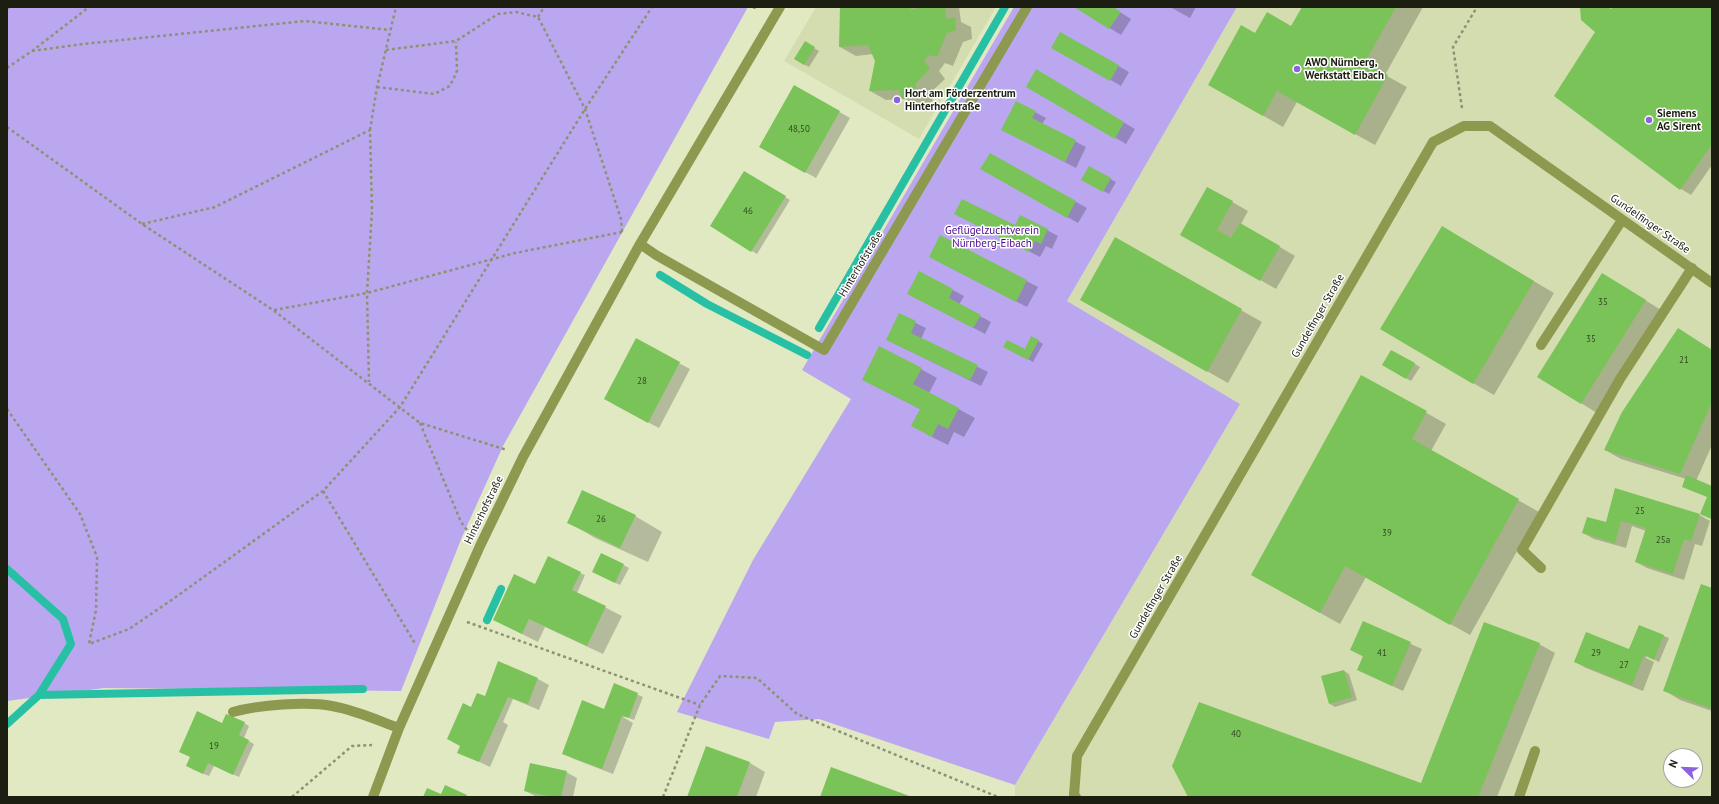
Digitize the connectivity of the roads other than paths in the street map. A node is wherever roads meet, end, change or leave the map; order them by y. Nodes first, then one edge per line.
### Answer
1 (780, 7) edge
2 (1026, 7) edge
3 (1622, 220) junction
4 (640, 244) junction
5 (1692, 268) junction
6 (1712, 283) edge
7 (1541, 345) dead end
8 (1541, 568) dead end
9 (233, 712) dead end
10 (400, 728) junction
11 (1535, 751) dead end
12 (1075, 796) edge
13 (373, 797) edge
14 (1519, 797) edge

1 - 4 street, Hinterhofstraße
2 - 4 street, Hinterhofstraße
3 - 5 street, Gundelfinger Straße
3 - 7 street
3 - 12 street, Gundelfinger Straße
4 - 10 street, Hinterhofstraße
5 - 6 street, Gundelfinger Straße
5 - 8 street
9 - 10 street
10 - 13 street, Hinterhofstraße
11 - 14 street

